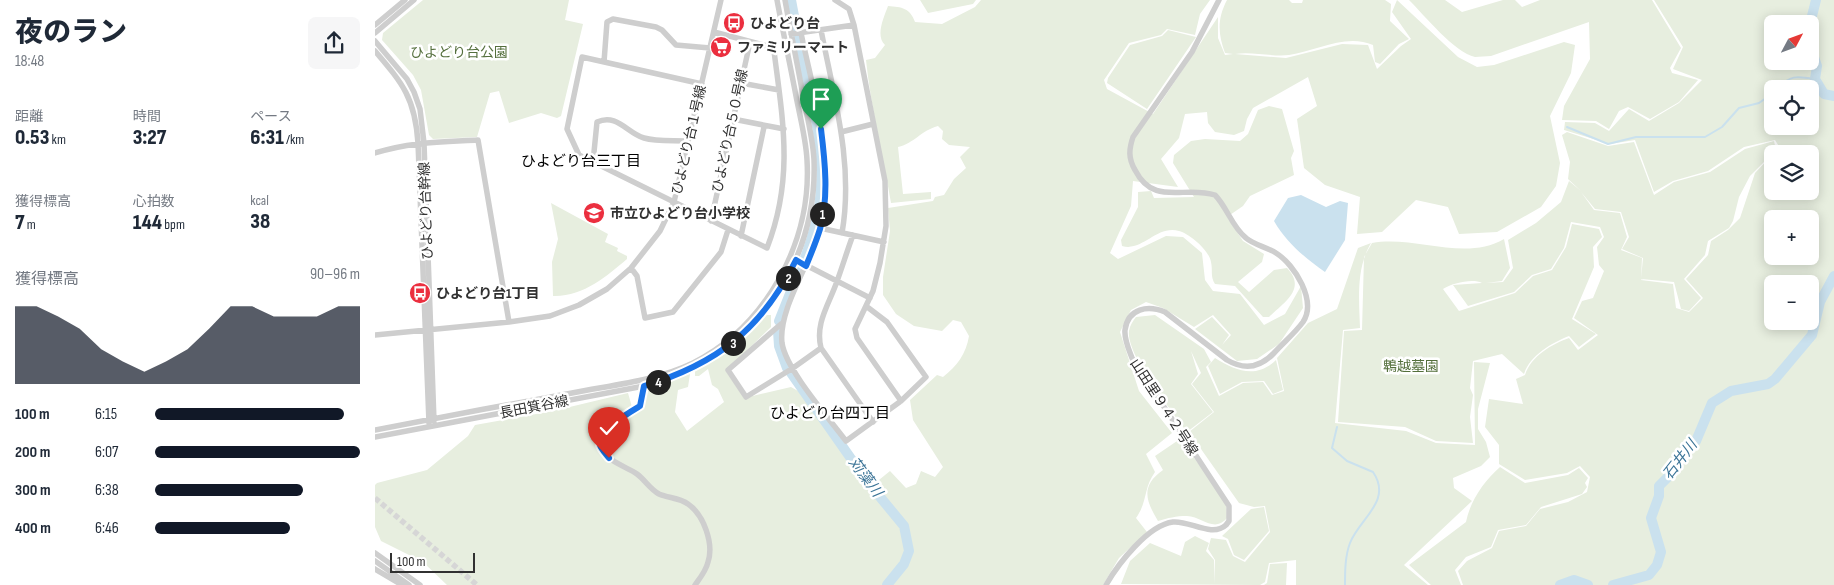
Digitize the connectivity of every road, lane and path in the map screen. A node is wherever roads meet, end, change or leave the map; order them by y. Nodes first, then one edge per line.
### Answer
1 (405, 0) edge
2 (414, 0) edge
3 (721, 0) edge
4 (777, 0) edge
5 (785, 0) edge
6 (835, 0) edge
7 (1219, 0) edge
8 (375, 25) edge
9 (854, 25) junction
10 (821, 30) junction
11 (714, 32) junction
12 (375, 33) edge
13 (801, 33) junction
14 (791, 34) junction
15 (375, 41) edge
16 (750, 42) junction
17 (710, 48) junction
18 (375, 50) edge
19 (604, 62) junction
20 (741, 83) junction
21 (702, 84) junction
22 (779, 90) junction
23 (733, 120) junction
24 (873, 124) junction
25 (764, 127) junction
26 (783, 129) junction
27 (841, 132) junction
28 (688, 141) junction
29 (421, 143) junction
30 (375, 153) edge
31 (593, 162) junction
32 (674, 202) junction
33 (711, 220) junction
34 (820, 228) junction
35 (728, 230) junction
36 (842, 233) junction
37 (853, 235) junction
38 (741, 236) junction
39 (885, 242) junction
40 (791, 256) junction
41 (796, 260) junction
42 (806, 266) junction
43 (631, 268) junction
44 (837, 282) junction
45 (870, 298) junction
46 (866, 306) junction
47 (509, 322) junction
48 (781, 324) junction
49 (427, 330) junction
50 (375, 335) edge
51 (821, 348) junction
52 (793, 368) junction
53 (644, 386) junction
54 (901, 401) junction
55 (873, 422) junction
56 (432, 423) junction
57 (375, 430) edge
58 (375, 436) edge
59 (375, 553) edge
60 (375, 561) edge
61 (375, 569) edge
62 (402, 585) edge
63 (409, 585) edge
64 (420, 585) edge
65 (695, 585) edge
66 (1106, 585) edge

1 - 8 street
2 - 12 street
3 - 11 street, ひよどり台１号線
4 - 40 street, 長田箕谷線
5 - 14 street, 長田箕谷線
6 - 9 street
7 - 66 street, 山田里９４２号線
9 - 10 street
9 - 24 street
10 - 13 street
10 - 27 street
11 - 16 street
11 - 17 street, ひよどり台１号線
13 - 14 street
13 - 34 street
14 - 41 street, 長田箕谷線
15 - 29 street, ひよどり台幹線
16 - 20 street, ひよどり台５０号線
16 - 22 street
17 - 19 street
17 - 21 street, ひよどり台１号線
18 - 29 street, ひよどり台幹線
19 - 21 street
19 - 31 street
20 - 22 street
20 - 23 street, ひよどり台５０号線
21 - 28 street, ひよどり台１号線
22 - 26 street
23 - 25 street
23 - 33 street, ひよどり台５０号線
24 - 27 street
24 - 39 street
25 - 26 street
25 - 38 street
26 - 38 street
27 - 36 street
28 - 31 street
28 - 32 street, ひよどり台１号線
29 - 30 street
29 - 47 street
29 - 49 street, ひよどり台幹線
31 - 32 street
32 - 33 street
32 - 43 street, ひよどり台１号線
33 - 35 street
34 - 36 street
34 - 42 street
35 - 38 street
35 - 43 street
36 - 37 street
37 - 39 street
37 - 44 street
39 - 45 street
40 - 41 street
40 - 56 street, 長田箕谷線
41 - 42 street
41 - 53 street, 長田箕谷線
42 - 44 street
42 - 48 street
43 - 47 street, ひよどり台１号線
44 - 45 street
44 - 51 street
45 - 46 street
46 - 54 street
46 - 54 street
47 - 49 street, ひよどり台１号線
48 - 52 street
48 - 52 street
49 - 50 street, ひよどり台１号線
49 - 56 street, ひよどり台幹線
51 - 52 street
51 - 55 street
52 - 55 street
53 - 56 street, 長田箕谷線
53 - 65 street
54 - 55 street
56 - 57 street, 長田箕谷線
56 - 58 street, 長田箕谷線
59 - 64 street
60 - 63 street
61 - 62 street

